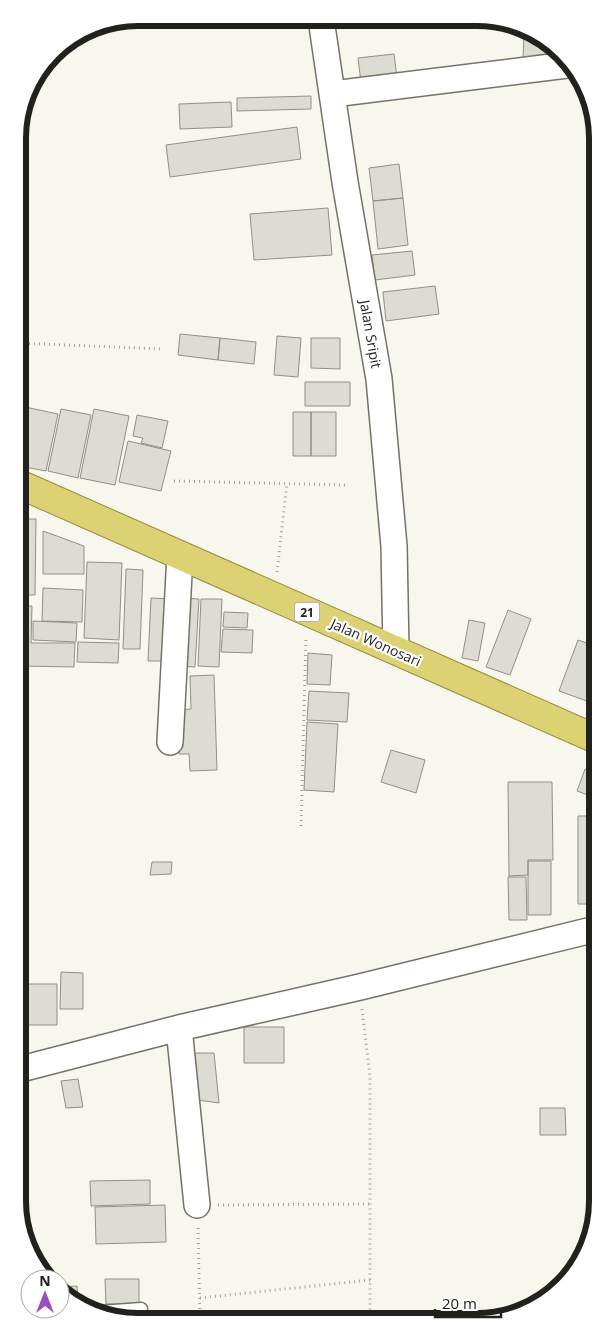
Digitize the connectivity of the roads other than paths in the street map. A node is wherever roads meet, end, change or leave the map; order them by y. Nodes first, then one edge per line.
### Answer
1 (322, 26) edge
2 (562, 66) edge
3 (333, 94) junction
4 (26, 487) edge
5 (180, 555) junction
6 (396, 651) junction
7 (589, 736) edge
8 (170, 742) dead end
9 (589, 931) edge
10 (179, 1028) junction
11 (26, 1068) edge
12 (197, 1205) road end
13 (141, 1309) dead end
14 (116, 1311) edge

1 - 3 street, Jalan Sripit
2 - 3 street
3 - 6 street, Jalan Sripit
4 - 5 highway, Jalan Wonosari / 21
5 - 6 highway, Jalan Wonosari / 21
5 - 8 street
6 - 7 highway, Jalan Wonosari / 21
9 - 10 street
10 - 11 street
10 - 12 street
13 - 14 lane

